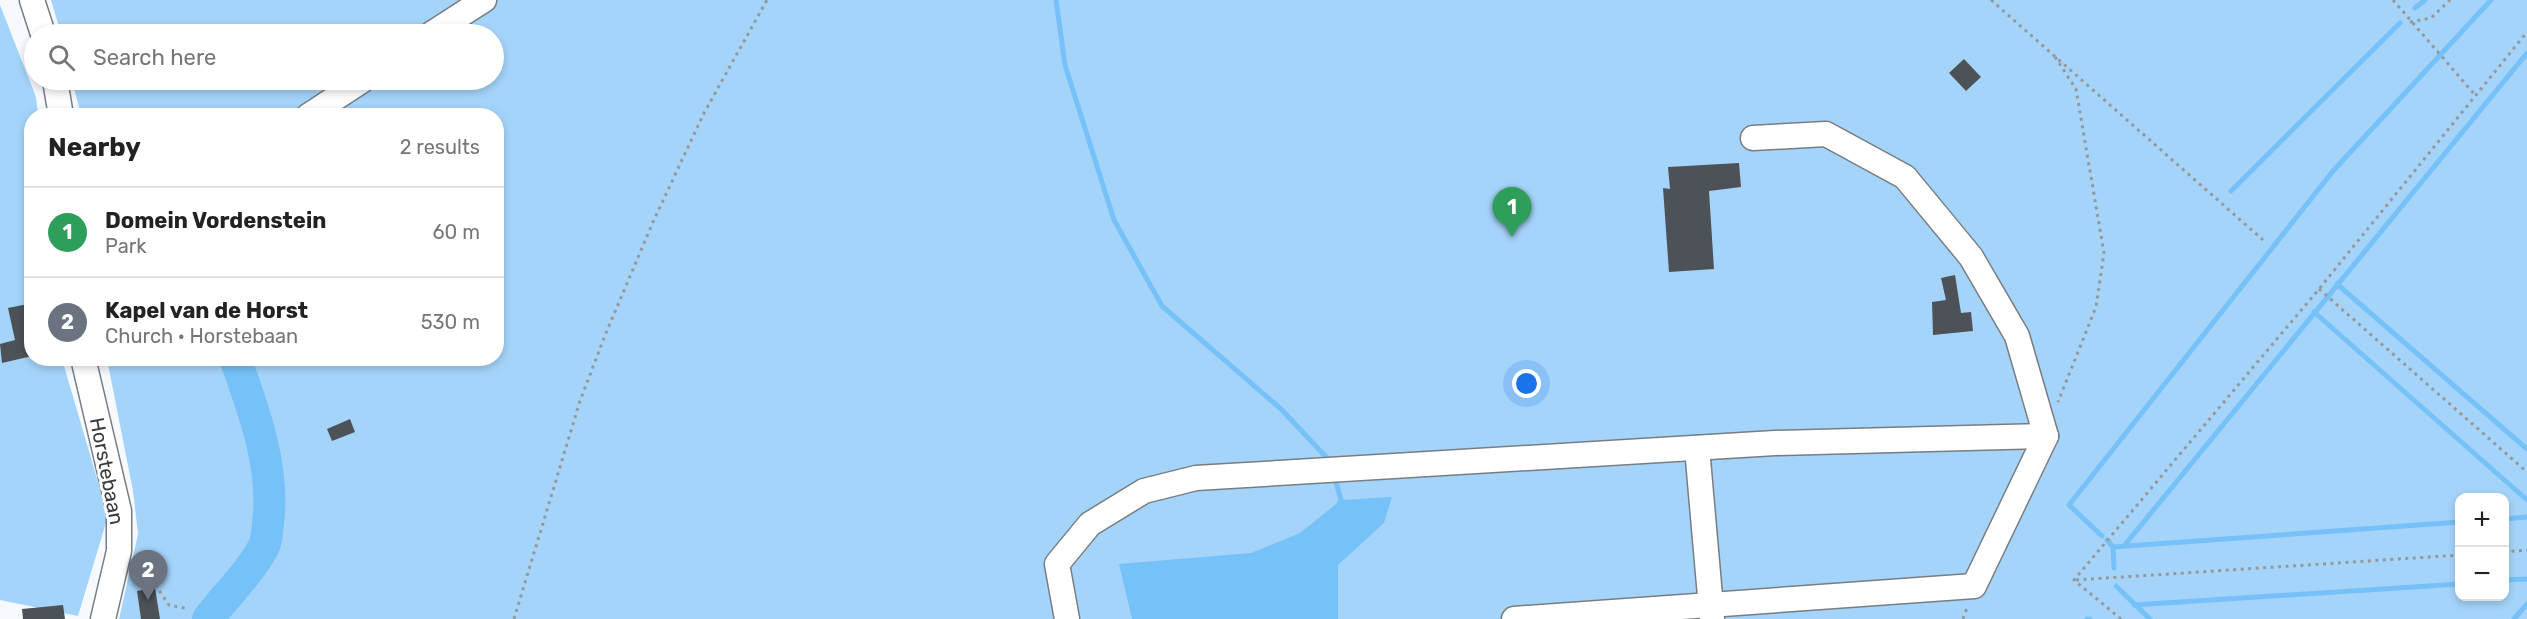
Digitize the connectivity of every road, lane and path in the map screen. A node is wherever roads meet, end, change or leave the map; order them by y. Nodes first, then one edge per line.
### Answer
1 (32, 0) edge
2 (484, 0) edge
3 (767, 0) edge
4 (1991, 0) edge
5 (2393, 0) edge
6 (2450, 0) edge
7 (2410, 22) junction
8 (40, 24) edge
9 (447, 24) edge
10 (2527, 32) edge
11 (2055, 57) junction
12 (57, 90) edge
13 (348, 90) edge
14 (2475, 95) junction
15 (60, 108) edge
16 (320, 108) edge
17 (1753, 138) dead end
18 (2263, 240) dead end
19 (2319, 289) junction
20 (84, 366) edge
21 (2057, 403) dead end
22 (2046, 436) junction
23 (1697, 448) junction
24 (2527, 472) edge
25 (141, 546) dead end
26 (2527, 550) edge
27 (2509, 552) edge
28 (2455, 555) edge
29 (2074, 580) junction
30 (189, 609) dead end
31 (1712, 612) edge
32 (103, 619) edge
33 (514, 619) edge
34 (1067, 619) edge
35 (1514, 619) edge
36 (2121, 619) edge

1 - 8 street
2 - 9 street
3 - 33 path
4 - 11 path
5 - 7 path
6 - 7 path
7 - 14 path
10 - 14 path
11 - 18 path
11 - 21 path
12 - 15 street
13 - 16 street
14 - 19 path
17 - 22 street
19 - 24 path
19 - 29 path
20 - 32 street, Horstebaan
22 - 23 street
22 - 31 street
23 - 31 street
23 - 34 street
25 - 30 path
26 - 27 path
28 - 29 path
29 - 36 path
31 - 35 street

